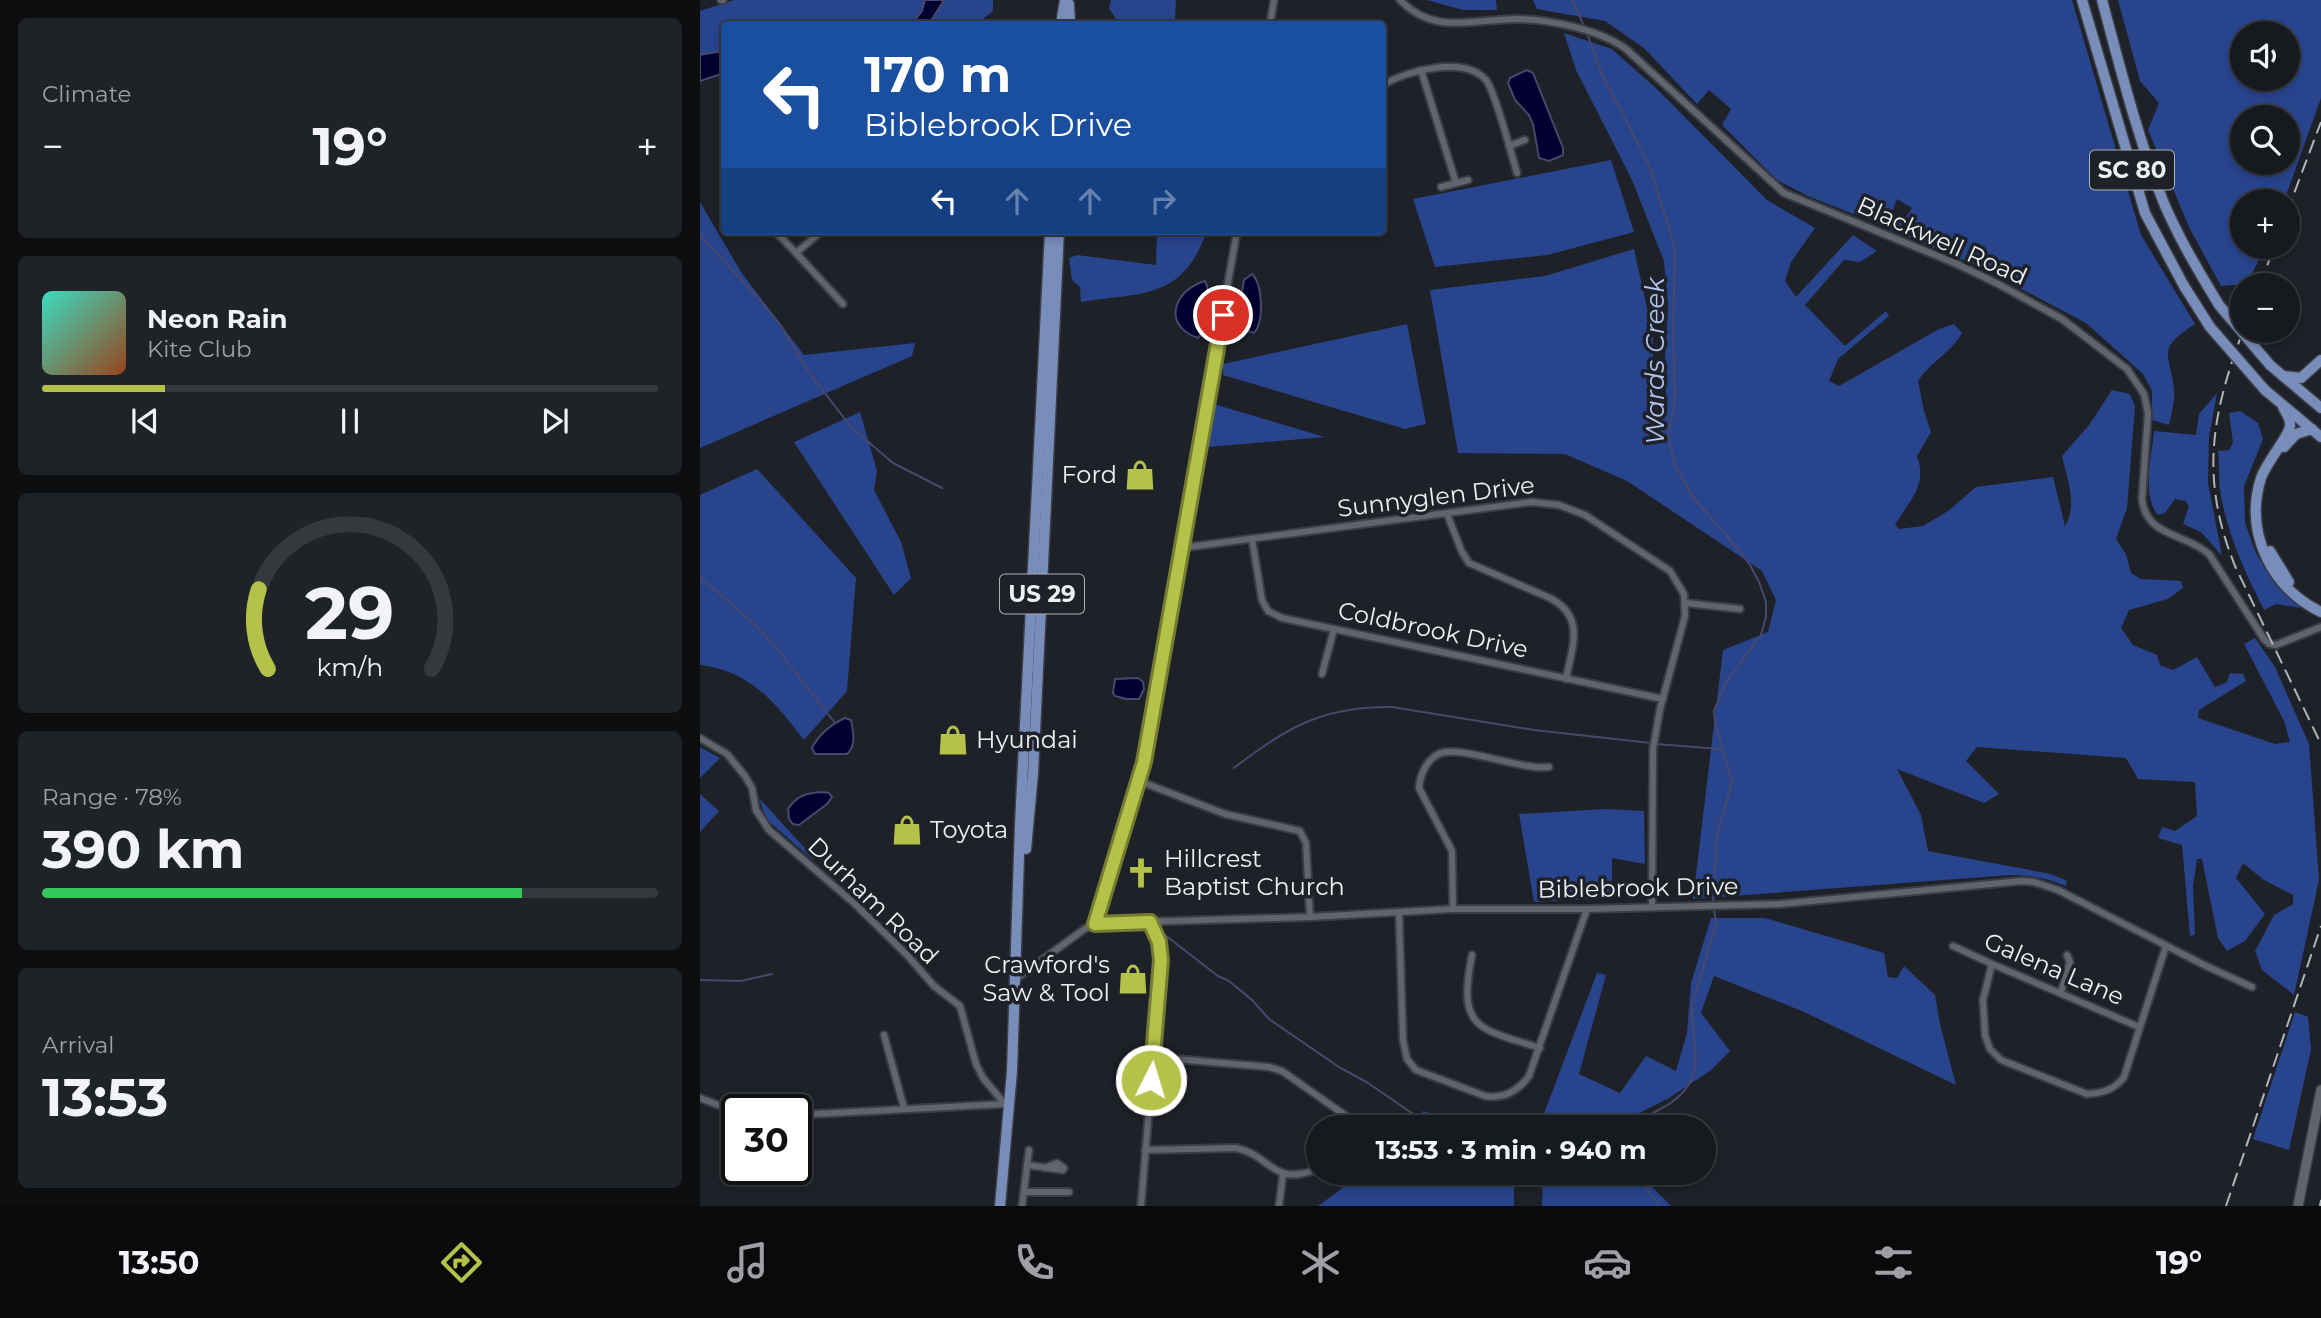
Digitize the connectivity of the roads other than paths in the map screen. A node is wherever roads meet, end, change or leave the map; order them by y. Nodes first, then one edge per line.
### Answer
1 (1067, 0) edge
2 (1274, 0) edge
3 (1400, 0) edge
4 (2082, 0) edge
5 (2102, 0) edge
6 (1062, 21) edge
7 (1070, 21) edge
8 (1270, 21) edge
9 (1421, 70) junction
10 (1386, 83) edge
11 (1525, 140) dead end
12 (1509, 146) junction
13 (1517, 173) dead end
14 (1468, 180) dead end
15 (1456, 183) junction
16 (1441, 187) dead end
17 (779, 235) edge
18 (817, 235) edge
19 (1050, 235) edge
20 (1059, 235) edge
21 (1236, 235) edge
22 (796, 253) junction
23 (843, 304) dead end
24 (2321, 360) edge
25 (2321, 367) edge
26 (2281, 375) junction
27 (2318, 405) edge
28 (2283, 407) junction
29 (2312, 429) junction
30 (2321, 437) edge
31 (1447, 514) junction
32 (1252, 539) junction
33 (1181, 548) junction
34 (1037, 602) junction
35 (1686, 603) junction
36 (2321, 605) edge
37 (1740, 609) dead end
38 (2321, 612) edge
39 (2321, 627) edge
40 (1334, 629) junction
41 (1322, 674) dead end
42 (1566, 679) junction
43 (1663, 699) junction
44 (700, 738) edge
45 (1549, 767) dead end
46 (1139, 781) junction
47 (1651, 907) junction
48 (1453, 909) junction
49 (1587, 909) junction
50 (1399, 913) junction
51 (1310, 917) junction
52 (1150, 922) junction
53 (1095, 924) junction
54 (1954, 946) dead end
55 (2165, 946) junction
56 (1472, 955) dead end
57 (2067, 955) dead end
58 (1992, 964) junction
59 (1017, 978) junction
60 (2252, 987) dead end
61 (2060, 992) junction
62 (2139, 1027) junction
63 (884, 1035) dead end
64 (1540, 1048) junction
65 (1152, 1057) junction
66 (2321, 1090) edge
67 (700, 1098) edge
68 (1007, 1105) junction
69 (721, 1106) edge
70 (904, 1108) junction
71 (812, 1114) edge
72 (1345, 1115) edge
73 (1029, 1150) dead end
74 (1145, 1150) junction
75 (1027, 1165) junction
76 (1045, 1168) dead end
77 (1306, 1172) edge
78 (1283, 1174) junction
79 (1024, 1192) junction
80 (1069, 1192) dead end
81 (1000, 1206) edge
82 (1022, 1206) edge
83 (1140, 1206) edge
84 (1279, 1206) edge
85 (2298, 1206) edge

1 - 6 main road
1 - 7 main road
2 - 8 street
3 - 39 street, Blackwell Road
4 - 28 main road, SC 80, bridge
5 - 26 main road, SC 80, bridge
9 - 10 street
9 - 12 street
9 - 15 street
11 - 12 street
12 - 13 street
14 - 15 street
15 - 16 street
17 - 22 street
18 - 22 street
19 - 34 main road, US 29
20 - 34 main road, US 29
21 - 33 street
22 - 23 street
24 - 26 main road
25 - 27 main road
26 - 27 main road, SC 80
28 - 29 main road, SC 80
28 - 38 main road
29 - 30 main road, SC 80
29 - 36 main road
31 - 32 street, Sunnyglen Drive
31 - 35 street, Sunnyglen Drive
31 - 42 street
32 - 33 street, Sunnyglen Drive
32 - 40 street, Coldbrook Drive
33 - 46 street
34 - 59 main road, US 29
35 - 37 street
35 - 43 street
40 - 41 street
40 - 42 street, Coldbrook Drive
42 - 43 street, Coldbrook Drive
43 - 47 street
44 - 68 street, Durham Road
45 - 48 street
46 - 51 street
46 - 53 street
47 - 49 street, Biblebrook Drive
47 - 55 street, Biblebrook Drive
48 - 49 street, Biblebrook Drive
48 - 50 street, Biblebrook Drive
49 - 64 street
50 - 51 street, Biblebrook Drive
50 - 64 street
51 - 52 street, Biblebrook Drive
52 - 53 street, Biblebrook Drive
52 - 65 street
53 - 59 street
54 - 58 street, Galena Lane
55 - 60 street, Biblebrook Drive
55 - 62 street
56 - 64 street
57 - 61 street
58 - 61 street, Galena Lane
58 - 62 street
59 - 68 main road, US 29
61 - 62 street, Galena Lane
63 - 70 street
65 - 72 street
65 - 74 street
66 - 85 main road
67 - 69 street
68 - 70 street
68 - 81 main road, US 29
70 - 71 street
73 - 75 street
74 - 78 street
74 - 83 street
75 - 76 street
75 - 79 street
77 - 78 street
78 - 84 street
79 - 80 street
79 - 82 street

